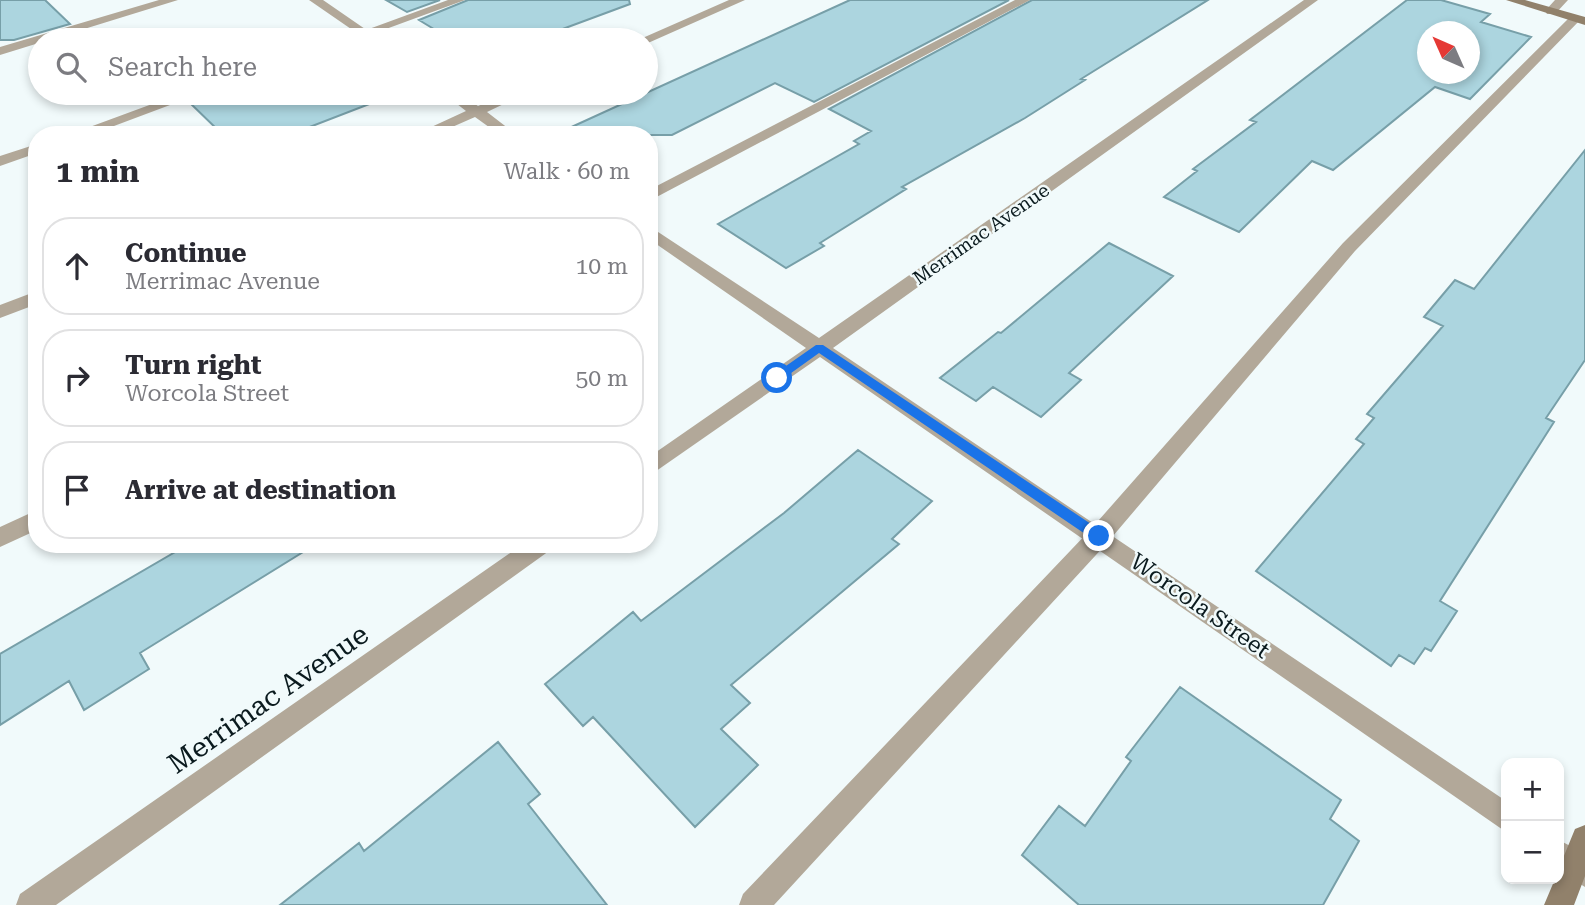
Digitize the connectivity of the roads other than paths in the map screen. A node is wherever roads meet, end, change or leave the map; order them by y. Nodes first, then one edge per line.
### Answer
1 (172, 0) edge
2 (315, 0) edge
3 (459, 0) edge
4 (739, 0) edge
5 (1024, 0) edge
6 (1312, 0) edge
7 (1512, 0) edge
8 (1562, 0) edge
9 (1551, 11) junction
10 (1580, 20) edge
11 (78, 28) edge
12 (357, 28) edge
13 (392, 28) edge
14 (658, 34) edge
15 (28, 43) edge
16 (0, 51) edge
17 (161, 105) edge
18 (467, 105) edge
19 (491, 105) edge
20 (476, 111) junction
21 (101, 126) edge
22 (442, 126) edge
23 (497, 126) edge
24 (28, 151) edge
25 (0, 161) edge
26 (658, 191) edge
27 (658, 237) edge
28 (28, 301) edge
29 (0, 312) edge
30 (819, 348) junction
31 (658, 462) edge
32 (28, 524) edge
33 (1099, 536) junction
34 (0, 538) edge
35 (528, 553) edge
36 (1501, 815) edge
37 (1576, 858) edge
38 (31, 905) edge
39 (754, 905) edge
40 (1559, 905) edge

1 - 11 street
2 - 12 street
3 - 13 street
4 - 14 street
5 - 26 street
6 - 30 street, Merrimac Avenue
7 - 9 main road
8 - 9 street
9 - 10 main road
10 - 33 street
15 - 16 street
17 - 21 street
18 - 20 street
19 - 20 street
20 - 22 street
20 - 23 street
24 - 25 street
27 - 30 street, Worcola Street
28 - 29 street
30 - 31 street, Merrimac Avenue
30 - 33 street, Worcola Street
32 - 34 street
33 - 36 street, Worcola Street
33 - 39 street
35 - 38 street, Merrimac Avenue
37 - 40 main road

